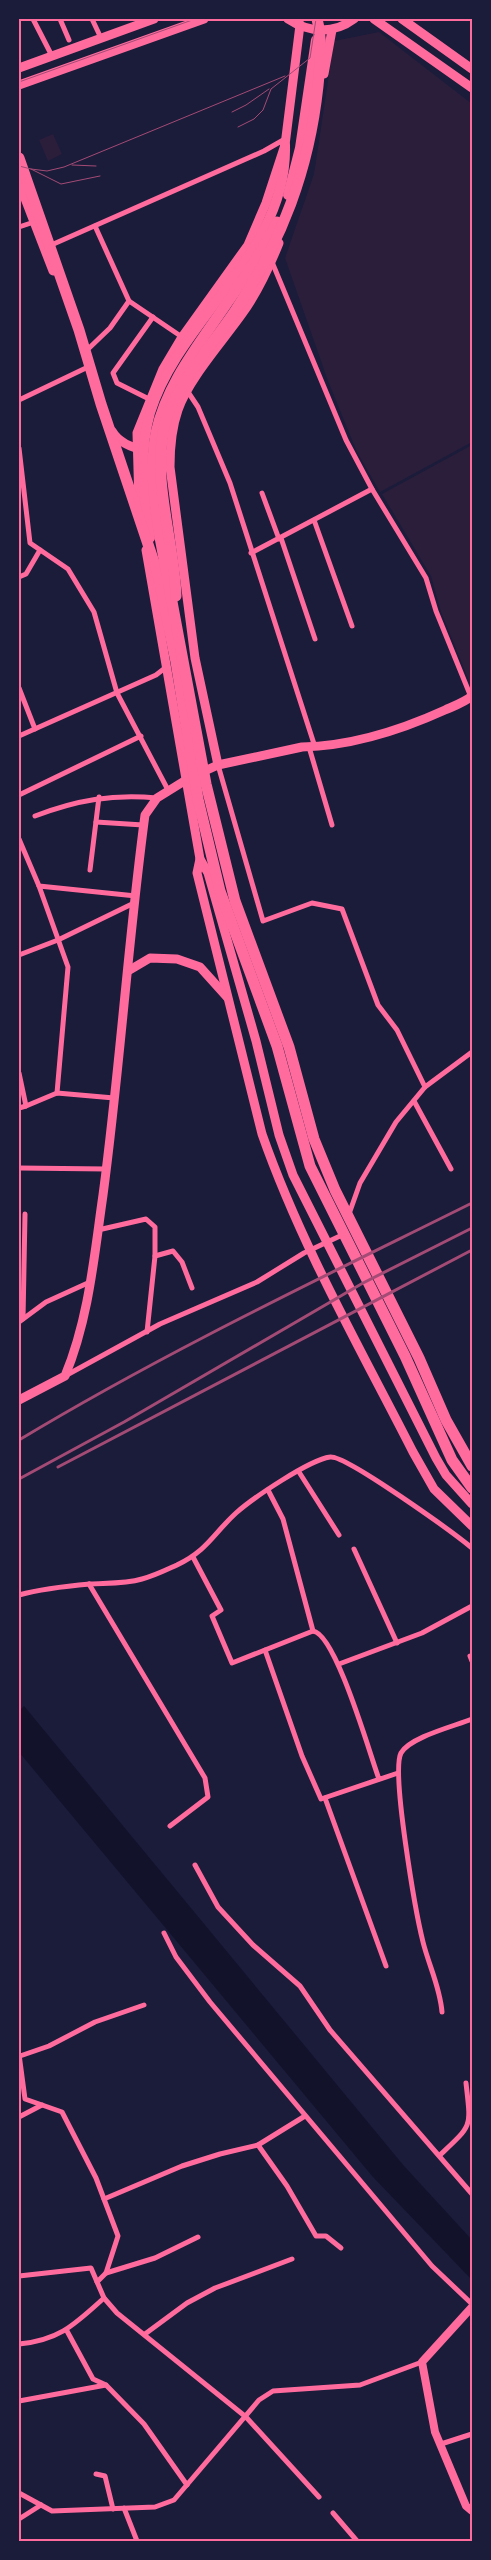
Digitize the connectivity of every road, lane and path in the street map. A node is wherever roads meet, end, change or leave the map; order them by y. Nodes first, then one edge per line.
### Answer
1 (34, 19) edge
2 (60, 19) edge
3 (92, 19) edge
4 (154, 19) edge
5 (204, 19) edge
6 (288, 19) edge
7 (354, 19) edge
8 (374, 19) edge
9 (402, 19) edge
10 (299, 22) edge
11 (317, 22) edge
12 (332, 30) junction
13 (101, 38) junction
14 (69, 40) dead end
15 (52, 56) junction
16 (19, 68) edge
17 (472, 69) edge
18 (19, 85) edge
19 (472, 88) edge
20 (286, 142) junction
21 (19, 158) edge
22 (19, 183) edge
23 (34, 222) junction
24 (277, 222) joint
25 (95, 226) junction
26 (19, 227) edge
27 (44, 248) junction
28 (272, 262) junction
29 (129, 301) junction
30 (153, 317) junction
31 (182, 337) junction
32 (83, 354) junction
33 (88, 367) junction
34 (188, 392) junction
35 (149, 399) junction
36 (19, 400) edge
37 (19, 448) edge
38 (136, 449) junction
39 (170, 454) junction
40 (372, 489) junction
41 (262, 494) dead end
42 (314, 520) junction
43 (280, 538) junction
44 (40, 550) junction
45 (251, 553) junction
46 (152, 554) junction
47 (19, 577) edge
48 (177, 625) junction
49 (352, 626) dead end
50 (315, 638) dead end
51 (165, 668) junction
52 (19, 688) edge
53 (117, 693) junction
54 (472, 697) edge
55 (35, 729) junction
56 (19, 736) edge
57 (141, 736) junction
58 (312, 747) junction
59 (218, 765) junction
60 (186, 780) junction
61 (168, 790) junction
62 (19, 795) edge
63 (98, 797) junction
64 (157, 798) junction
65 (35, 816) dead end
66 (96, 822) junction
67 (143, 825) junction
68 (332, 825) dead end
69 (19, 839) edge
70 (21, 849) edge
71 (200, 859) junction
72 (90, 870) dead end
73 (38, 886) junction
74 (136, 899) junction
75 (58, 940) junction
76 (19, 955) edge
77 (128, 971) junction
78 (229, 1000) junction
79 (472, 1052) edge
80 (19, 1073) edge
81 (425, 1087) junction
82 (57, 1093) junction
83 (114, 1098) junction
84 (414, 1101) junction
85 (26, 1106) junction
86 (19, 1108) edge
87 (19, 1168) edge
88 (106, 1169) junction
89 (451, 1169) dead end
90 (25, 1214) dead end
91 (98, 1231) junction
92 (155, 1256) junction
93 (90, 1282) junction
94 (192, 1288) dead end
95 (21, 1320) edge
96 (147, 1332) junction
97 (65, 1376) junction
98 (19, 1400) edge
99 (472, 1466) edge
100 (299, 1472) junction
101 (472, 1488) edge
102 (268, 1490) junction
103 (472, 1504) edge
104 (472, 1526) edge
105 (339, 1535) dead end
106 (354, 1548) dead end
107 (472, 1548) edge
108 (193, 1556) junction
109 (89, 1584) junction
110 (19, 1595) edge
111 (472, 1606) edge
112 (313, 1630) junction
113 (397, 1643) junction
114 (265, 1650) junction
115 (339, 1664) junction
116 (472, 1718) edge
117 (398, 1773) junction
118 (379, 1780) junction
119 (325, 1798) junction
120 (170, 1826) dead end
121 (195, 1865) dead end
122 (164, 1932) dead end
123 (386, 1966) dead end
124 (144, 2005) dead end
125 (442, 2012) dead end
126 (19, 2055) edge
127 (466, 2083) dead end
128 (42, 2105) junction
129 (305, 2116) junction
130 (19, 2117) edge
131 (258, 2145) junction
132 (440, 2155) junction
133 (472, 2194) edge
134 (104, 2199) junction
135 (198, 2237) dead end
136 (341, 2248) dead end
137 (292, 2259) dead end
138 (106, 2274) junction
139 (19, 2276) edge
140 (97, 2282) junction
141 (104, 2298) junction
142 (472, 2306) edge
143 (67, 2331) junction
144 (145, 2334) junction
145 (19, 2344) edge
146 (422, 2362) junction
147 (106, 2385) junction
148 (19, 2401) edge
149 (246, 2417) junction
150 (472, 2434) edge
151 (441, 2444) junction
152 (96, 2474) dead end
153 (187, 2485) junction
154 (19, 2493) edge
155 (319, 2496) dead end
156 (41, 2506) junction
157 (470, 2507) edge
158 (112, 2508) junction
159 (124, 2508) junction
160 (333, 2513) dead end
161 (19, 2519) edge
162 (137, 2541) edge
163 (357, 2541) edge

1 - 15 street
2 - 14 street
3 - 13 street
4 - 13 main road
5 - 18 main road
6 - 10 main road
7 - 12 main road
8 - 19 main road
9 - 17 main road
10 - 11 main road
10 - 20 main road
11 - 12 main road
11 - 24 highway
11 - 48 highway
12 - 28 main road
13 - 15 main road
15 - 16 main road
20 - 25 street
20 - 31 main road
20 - 46 highway
21 - 46 highway
22 - 23 main road
23 - 26 street
23 - 27 main road
24 - 48 highway
25 - 27 street
25 - 29 street
27 - 32 main road
28 - 34 main road
28 - 40 street
29 - 30 street
29 - 32 street
30 - 31 street
30 - 35 street
31 - 35 main road
32 - 33 main road
33 - 36 street
33 - 38 main road
34 - 39 main road
34 - 45 street
35 - 38 main road
37 - 44 street
38 - 39 main road
38 - 51 main road
39 - 59 main road
40 - 42 street
40 - 54 street
41 - 43 street
42 - 43 street
42 - 49 street
43 - 45 street
43 - 50 street
44 - 47 street
44 - 53 street
45 - 58 street
46 - 101 highway
48 - 99 highway
51 - 53 street
51 - 60 main road
52 - 55 street
53 - 55 street
53 - 57 street
54 - 58 main road
55 - 56 street
57 - 61 street
57 - 62 street
58 - 59 main road
58 - 68 street
59 - 60 main road
59 - 81 street
60 - 61 main road
60 - 71 main road
61 - 64 main road
63 - 64 street
63 - 65 street
63 - 66 street
64 - 67 main road
66 - 67 street
66 - 72 street
67 - 74 main road
69 - 70 street
70 - 73 street
71 - 78 main road
71 - 103 main road
73 - 74 street
73 - 75 street
74 - 75 street
74 - 77 main road
75 - 76 street
75 - 82 street
77 - 78 main road
77 - 83 main road
78 - 104 main road
79 - 81 street
80 - 85 street
81 - 84 street
82 - 83 street
82 - 85 street
83 - 88 main road
84 - 89 street
84 - 96 street
85 - 86 street
87 - 88 street
88 - 91 main road
90 - 95 street
91 - 92 street
91 - 93 main road
92 - 94 street
92 - 96 street
93 - 95 street
93 - 97 main road
96 - 97 street
97 - 98 main road
100 - 102 street
100 - 105 street
100 - 107 street
102 - 108 street
102 - 112 street
106 - 113 street
108 - 109 street
108 - 114 street
109 - 110 street
109 - 120 street
111 - 113 street
112 - 114 street
112 - 115 street
113 - 115 street
114 - 119 street
115 - 118 street
116 - 117 street
117 - 118 street
117 - 125 street
118 - 119 street
119 - 123 street
121 - 132 street
122 - 129 street
124 - 126 street
126 - 128 street
127 - 132 street
128 - 130 street
128 - 134 street
129 - 131 street
129 - 142 street
131 - 134 street
131 - 136 street
132 - 133 street
134 - 138 street
135 - 138 street
137 - 144 street
138 - 140 street
139 - 140 street
140 - 141 street
141 - 143 street
141 - 144 street
142 - 146 street
143 - 145 street
143 - 147 street
144 - 149 street
146 - 149 street
146 - 151 street
147 - 148 street
147 - 153 street
149 - 153 street
149 - 155 street
150 - 151 street
151 - 157 street
152 - 158 street
153 - 159 street
154 - 156 street
156 - 158 street
156 - 161 street
158 - 159 street
159 - 162 street
160 - 163 street

